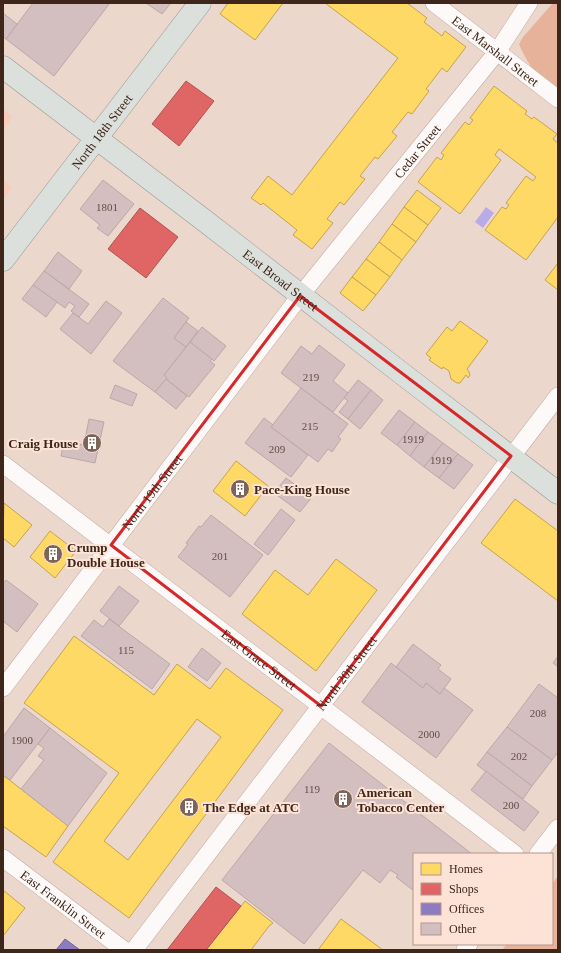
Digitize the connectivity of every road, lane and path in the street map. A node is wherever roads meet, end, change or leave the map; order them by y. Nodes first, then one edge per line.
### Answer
1 (200, 3) edge
2 (434, 3) edge
3 (529, 3) edge
4 (497, 52) junction
5 (3, 67) edge
6 (558, 99) edge
7 (97, 138) junction
8 (3, 260) edge
9 (300, 296) junction
10 (558, 396) edge
11 (511, 456) junction
12 (3, 464) edge
13 (558, 493) edge
14 (111, 545) junction
15 (3, 688) edge
16 (321, 706) junction
17 (558, 828) edge
18 (515, 853) edge
19 (539, 853) edge
20 (3, 858) edge
21 (124, 950) edge
22 (134, 950) edge

1 - 7 main road, North 18th Street
2 - 4 street, East Marshall Street
3 - 4 street, Cedar Street
4 - 6 street, East Marshall Street
4 - 9 street, Cedar Street
5 - 7 main road, East Broad Street
7 - 8 main road, North 18th Street
7 - 9 main road, East Broad Street
9 - 11 main road, East Broad Street
9 - 14 street, North 19th Street
10 - 11 street, North 20th Street
11 - 13 main road, East Broad Street
11 - 16 street, North 20th Street
12 - 14 street, East Grace Street
14 - 15 street, North 19th Street
14 - 16 street, East Grace Street
16 - 18 street, East Grace Street
16 - 22 street, North 20th Street
17 - 19 street
20 - 21 street, East Franklin Street

